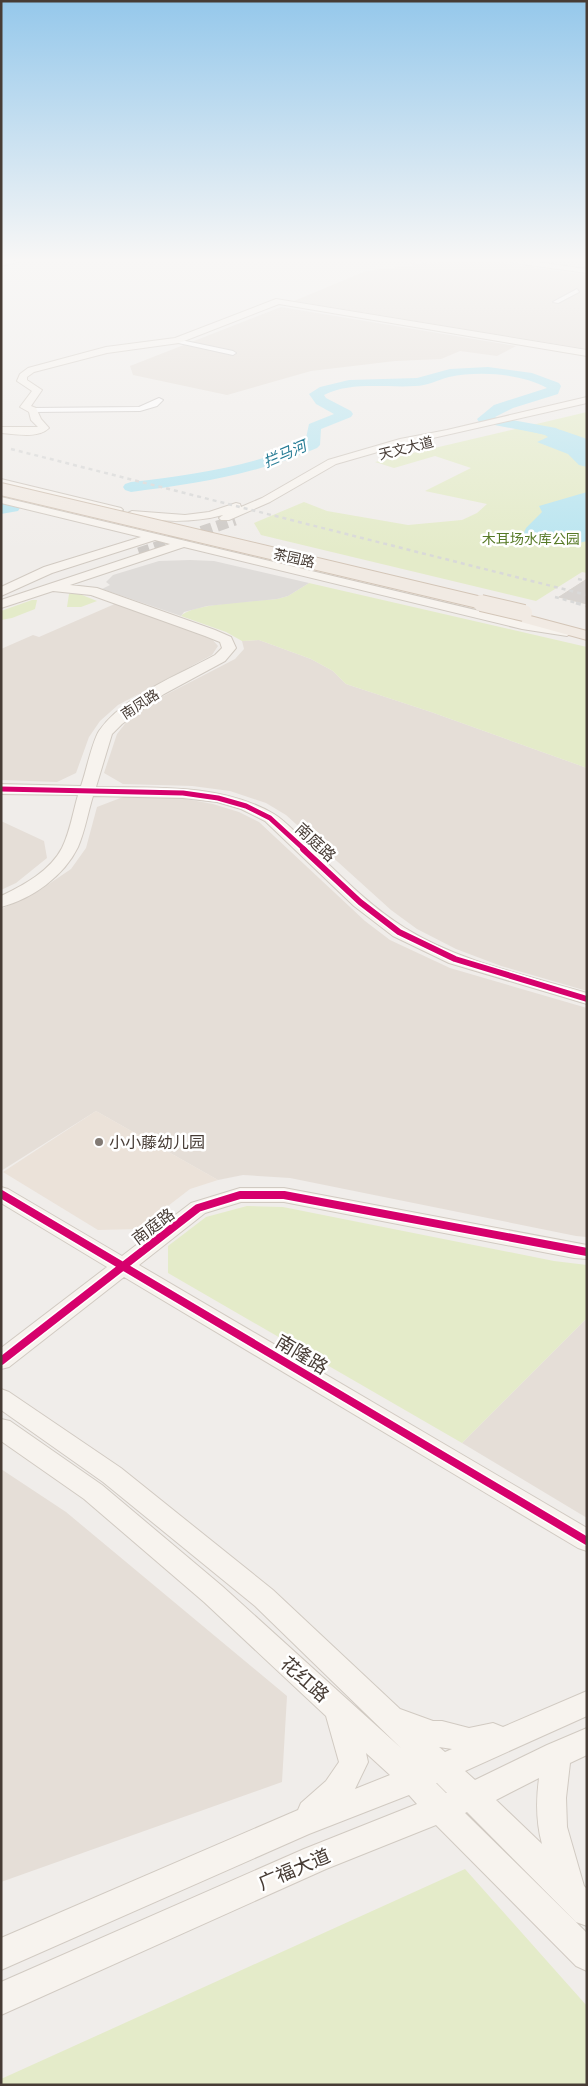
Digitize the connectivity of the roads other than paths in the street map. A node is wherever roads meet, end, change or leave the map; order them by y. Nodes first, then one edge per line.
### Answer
1 (75, 358) edge
2 (159, 400) dead end
3 (587, 400) edge
4 (587, 406) edge
5 (564, 409) junction
6 (33, 410) junction
7 (1, 430) edge
8 (451, 435) junction
9 (1, 482) edge
10 (1, 489) edge
11 (1, 494) edge
12 (1, 500) edge
13 (132, 514) junction
14 (225, 518) junction
15 (108, 524) junction
16 (184, 528) junction
17 (157, 536) junction
18 (184, 544) junction
19 (115, 548) junction
20 (139, 553) junction
21 (237, 556) junction
22 (88, 575) junction
23 (50, 587) junction
24 (92, 591) junction
25 (1, 592) edge
26 (1, 597) edge
27 (1, 604) edge
28 (521, 615) junction
29 (583, 632) edge
30 (1, 788) edge
31 (88, 790) junction
32 (1, 902) edge
33 (587, 999) edge
34 (1, 1194) edge
35 (587, 1252) edge
36 (123, 1266) junction
37 (1, 1361) edge
38 (1, 1398) edge
39 (1, 1428) edge
40 (587, 1541) edge
41 (242, 1580) junction
42 (213, 1594) junction
43 (587, 1703) edge
44 (338, 1708) junction
45 (392, 1720) junction
46 (529, 1728) junction
47 (587, 1741) edge
48 (557, 1754) junction
49 (440, 1768) junction
50 (414, 1779) junction
51 (470, 1797) junction
52 (441, 1808) junction
53 (299, 1824) junction
54 (579, 1903) edge
55 (1, 1954) edge
56 (587, 1955) edge
57 (1, 1999) edge

1 - 6 street
2 - 6 street
3 - 5 street, 天文大道
4 - 5 street, 天文大道
5 - 8 street, 天文大道
6 - 7 street
8 - 14 street, 天文大道
8 - 14 street, 天文大道
9 - 13 street
10 - 28 main road, 茶园路, bridge
11 - 28 main road, 茶园路
12 - 15 street, 茶园路
12 - 19 street
13 - 14 street
13 - 15 street
13 - 16 street
15 - 17 street, 茶园路
16 - 17 street
16 - 18 street
17 - 18 street, 茶园路
17 - 19 street
18 - 20 street
18 - 21 street, 茶园路
19 - 20 street
19 - 25 street
20 - 21 street
20 - 22 street
20 - 25 street
20 - 26 street
21 - 29 street, 茶园路
22 - 23 street
22 - 24 street
23 - 24 street
23 - 27 street
24 - 31 street, 南凤路
28 - 29 main road, 茶园路
30 - 31 street, 南庭路
31 - 32 street, 南凤路
31 - 33 street, 南庭路
34 - 36 street, 南隆路
35 - 36 street, 南庭路
36 - 37 street, 南庭路
36 - 40 street, 南隆路
38 - 41 street, 花红路
39 - 42 street, 花红路
41 - 42 street
41 - 45 street, 花红路
42 - 44 street, 花红路
43 - 46 street
44 - 50 street, 花红路
44 - 53 street
45 - 46 street
45 - 49 street, 花红路
46 - 49 street
47 - 48 street, 广福大道
48 - 51 street, 广福大道
48 - 54 street
49 - 50 street
49 - 51 street, 花红路
50 - 52 street, 花红路
50 - 53 street
51 - 52 street, 广福大道
51 - 54 street, 花红路
52 - 56 street, 花红路
52 - 57 street, 广福大道
53 - 55 street

